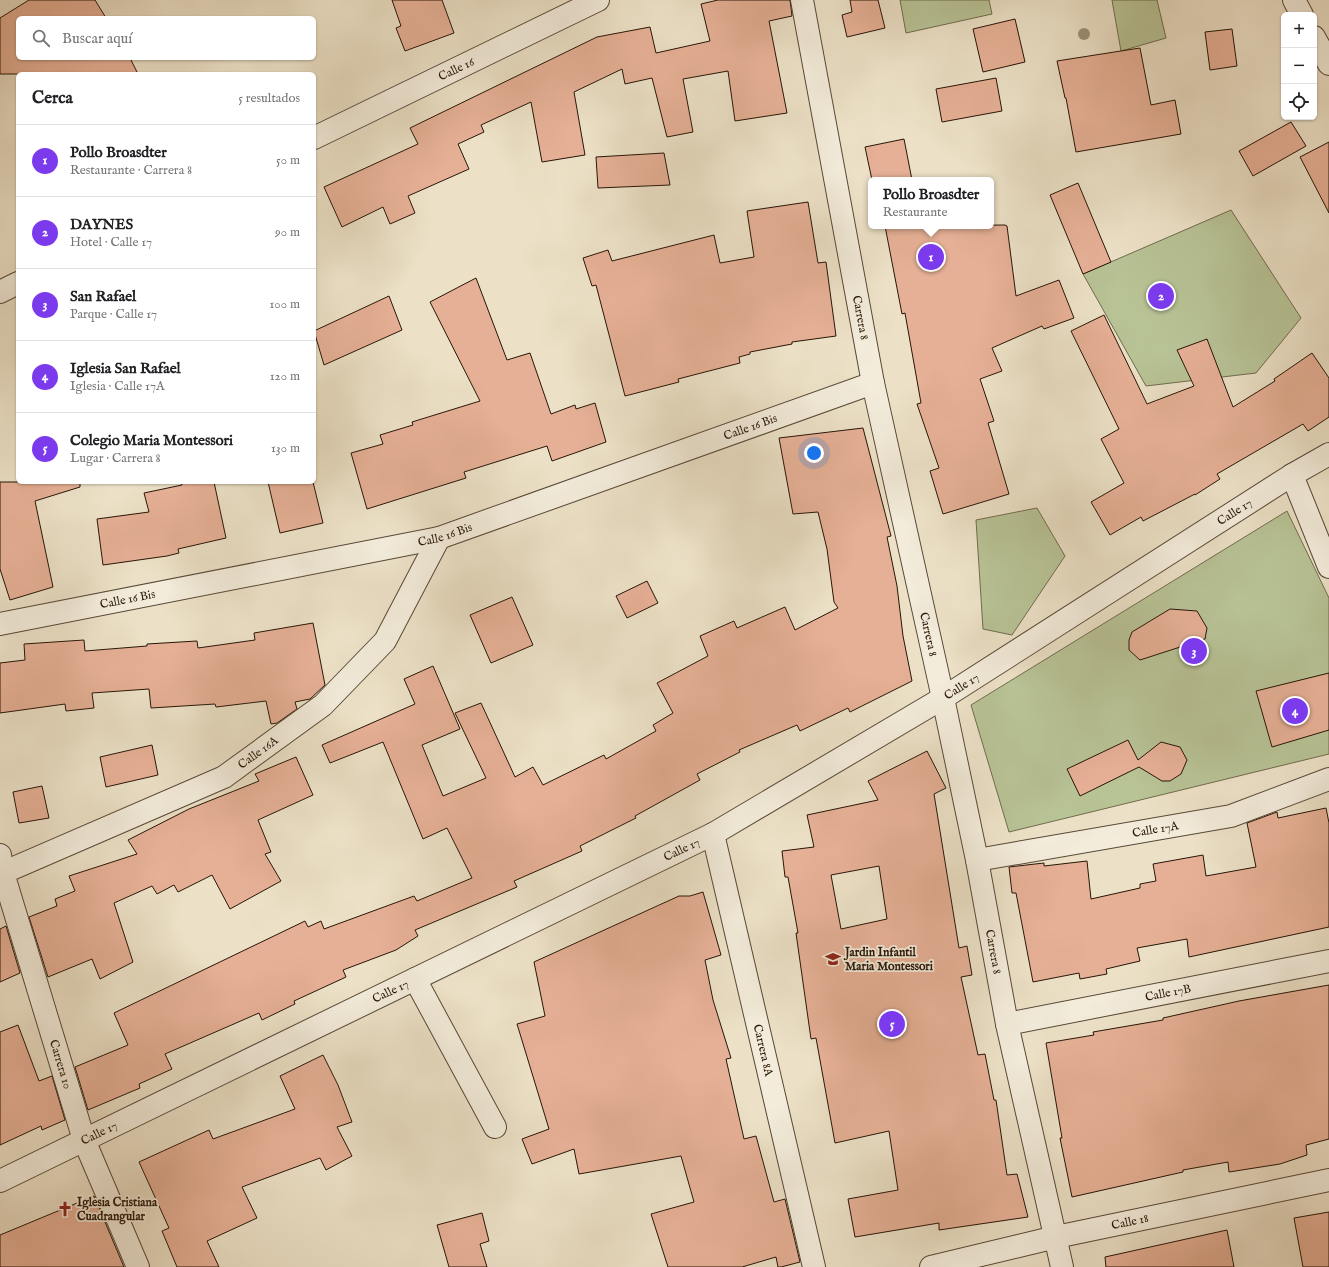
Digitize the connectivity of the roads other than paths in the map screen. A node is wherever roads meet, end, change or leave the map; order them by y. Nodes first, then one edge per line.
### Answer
1 (598, 0) edge
2 (802, 0) edge
3 (1294, 0) edge
4 (1300, 12) edge
5 (1317, 42) edge
6 (1329, 64) edge
7 (316, 137) edge
8 (16, 284) edge
9 (0, 292) edge
10 (873, 384) junction
11 (1329, 454) edge
12 (1292, 475) junction
13 (439, 538) junction
14 (1329, 567) edge
15 (0, 624) edge
16 (944, 698) junction
17 (1329, 779) edge
18 (713, 834) junction
19 (977, 860) junction
20 (1, 867) edge
21 (1329, 961) edge
22 (415, 979) junction
23 (1007, 1024) junction
24 (495, 1127) dead end
25 (84, 1140) junction
26 (1329, 1180) edge
27 (0, 1181) edge
28 (1056, 1237) junction
29 (138, 1267) edge
30 (814, 1267) edge
31 (931, 1267) edge
32 (1062, 1267) edge

1 - 7 street, Calle 16
2 - 10 street, Carrera 8
3 - 4 street
5 - 6 street
8 - 9 street
10 - 13 street, Calle 16 Bis
10 - 16 street, Carrera 8
11 - 12 street, Calle 17
12 - 14 street
12 - 16 street, Calle 17
13 - 15 street, Calle 16 Bis
13 - 20 street, Calle 16A
16 - 18 street, Calle 17
16 - 19 street, Carrera 8
17 - 19 street, Calle 17A
18 - 22 street, Calle 17
18 - 30 street, Carrera 8A
19 - 23 street, Carrera 8
20 - 25 street, Carrera 10
21 - 23 street, Calle 17B
22 - 24 street
22 - 25 street, Calle 17
23 - 28 street, Carrera 8
25 - 27 street, Calle 17
25 - 29 street, Carrera 10
26 - 28 street, Calle 18
28 - 31 street, Calle 18
28 - 32 street, Carrera 8

